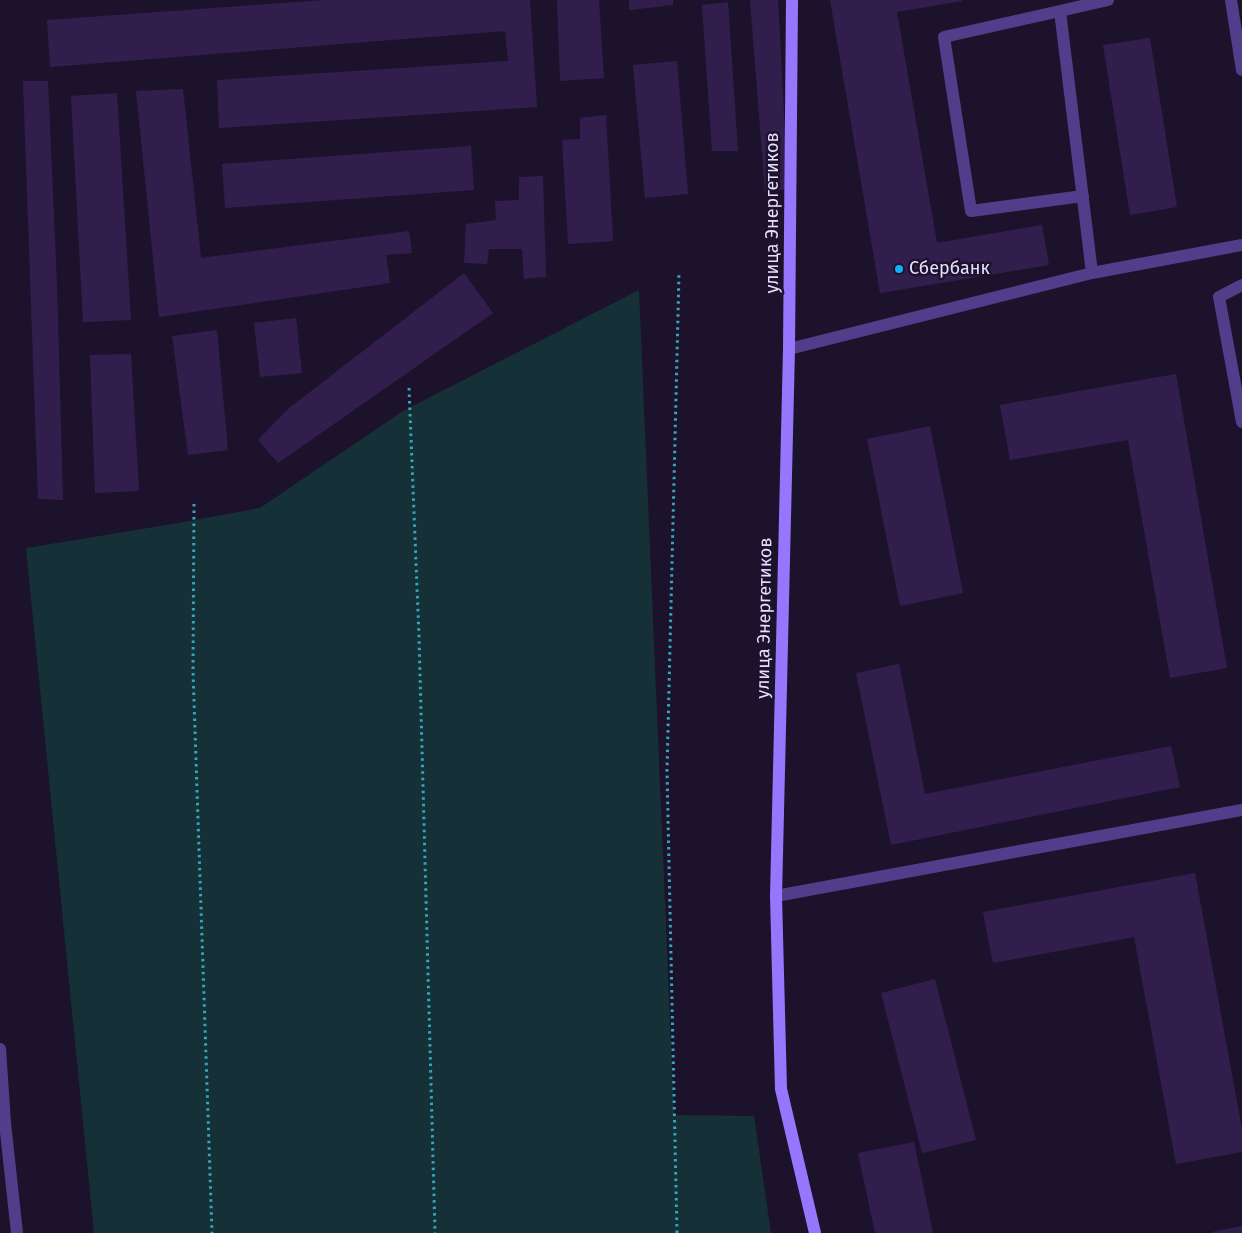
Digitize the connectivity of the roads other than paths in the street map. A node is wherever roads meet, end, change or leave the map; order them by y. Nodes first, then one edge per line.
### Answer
1 (792, 0) edge
2 (1108, 0) edge
3 (1231, 0) edge
4 (1060, 11) junction
5 (1242, 70) edge
6 (1083, 196) junction
7 (1242, 245) edge
8 (1092, 273) junction
9 (1242, 285) edge
10 (789, 349) junction
11 (1242, 422) edge
12 (1242, 810) edge
13 (776, 896) junction
14 (0, 1049) edge
15 (17, 1233) edge
16 (815, 1233) edge

1 - 10 street, улица Энергетиков
2 - 4 lane
3 - 5 lane
4 - 6 lane
4 - 6 lane
6 - 8 lane
7 - 8 lane
8 - 10 lane
9 - 11 lane
10 - 13 street, улица Энергетиков
12 - 13 lane
13 - 16 street, улица Энергетиков
14 - 15 lane

